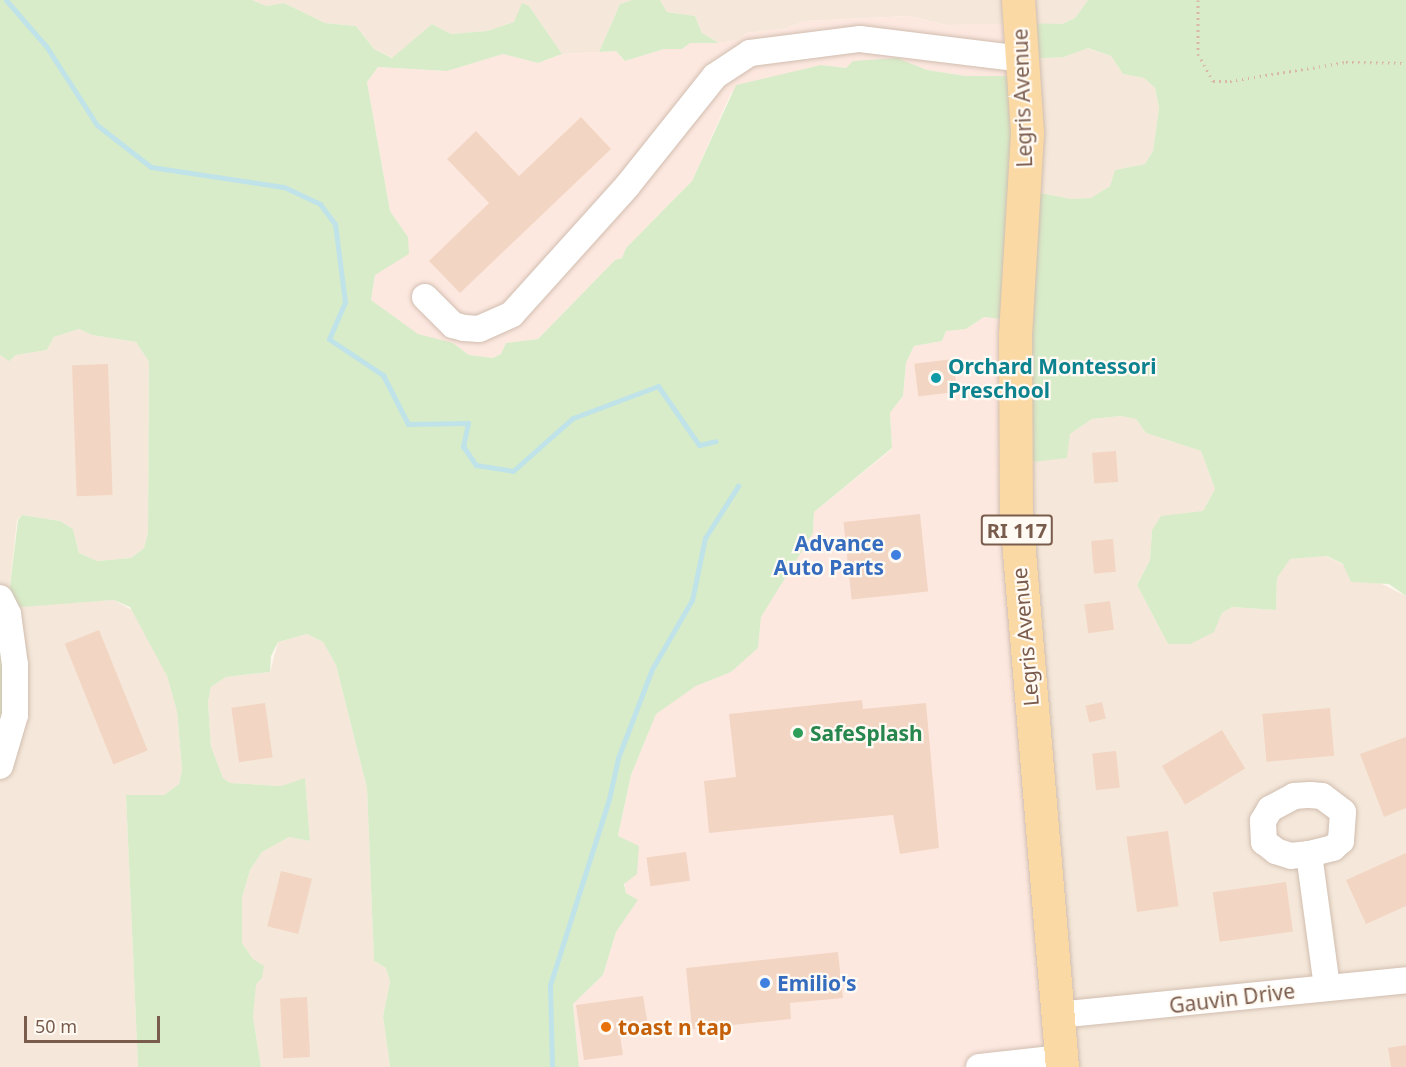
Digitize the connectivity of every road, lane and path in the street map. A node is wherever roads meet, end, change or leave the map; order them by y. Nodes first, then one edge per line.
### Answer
1 (1018, 0) edge
2 (1198, 0) edge
3 (1022, 59) junction
4 (1406, 63) edge
5 (425, 297) dead end
6 (0, 598) edge
7 (0, 766) edge
8 (1309, 854) dead end
9 (1406, 980) edge
10 (1327, 987) junction
11 (1058, 1015) junction
12 (1061, 1063) edge
13 (979, 1067) edge

1 - 3 main road, Legris Avenue / RI 117
2 - 4 path
3 - 5 street
3 - 11 main road, Legris Avenue / RI 117
6 - 7 street
8 - 10 street
9 - 10 street, Gauvin Drive
10 - 11 street, Gauvin Drive
11 - 12 main road, Legris Avenue / RI 117
12 - 13 street

